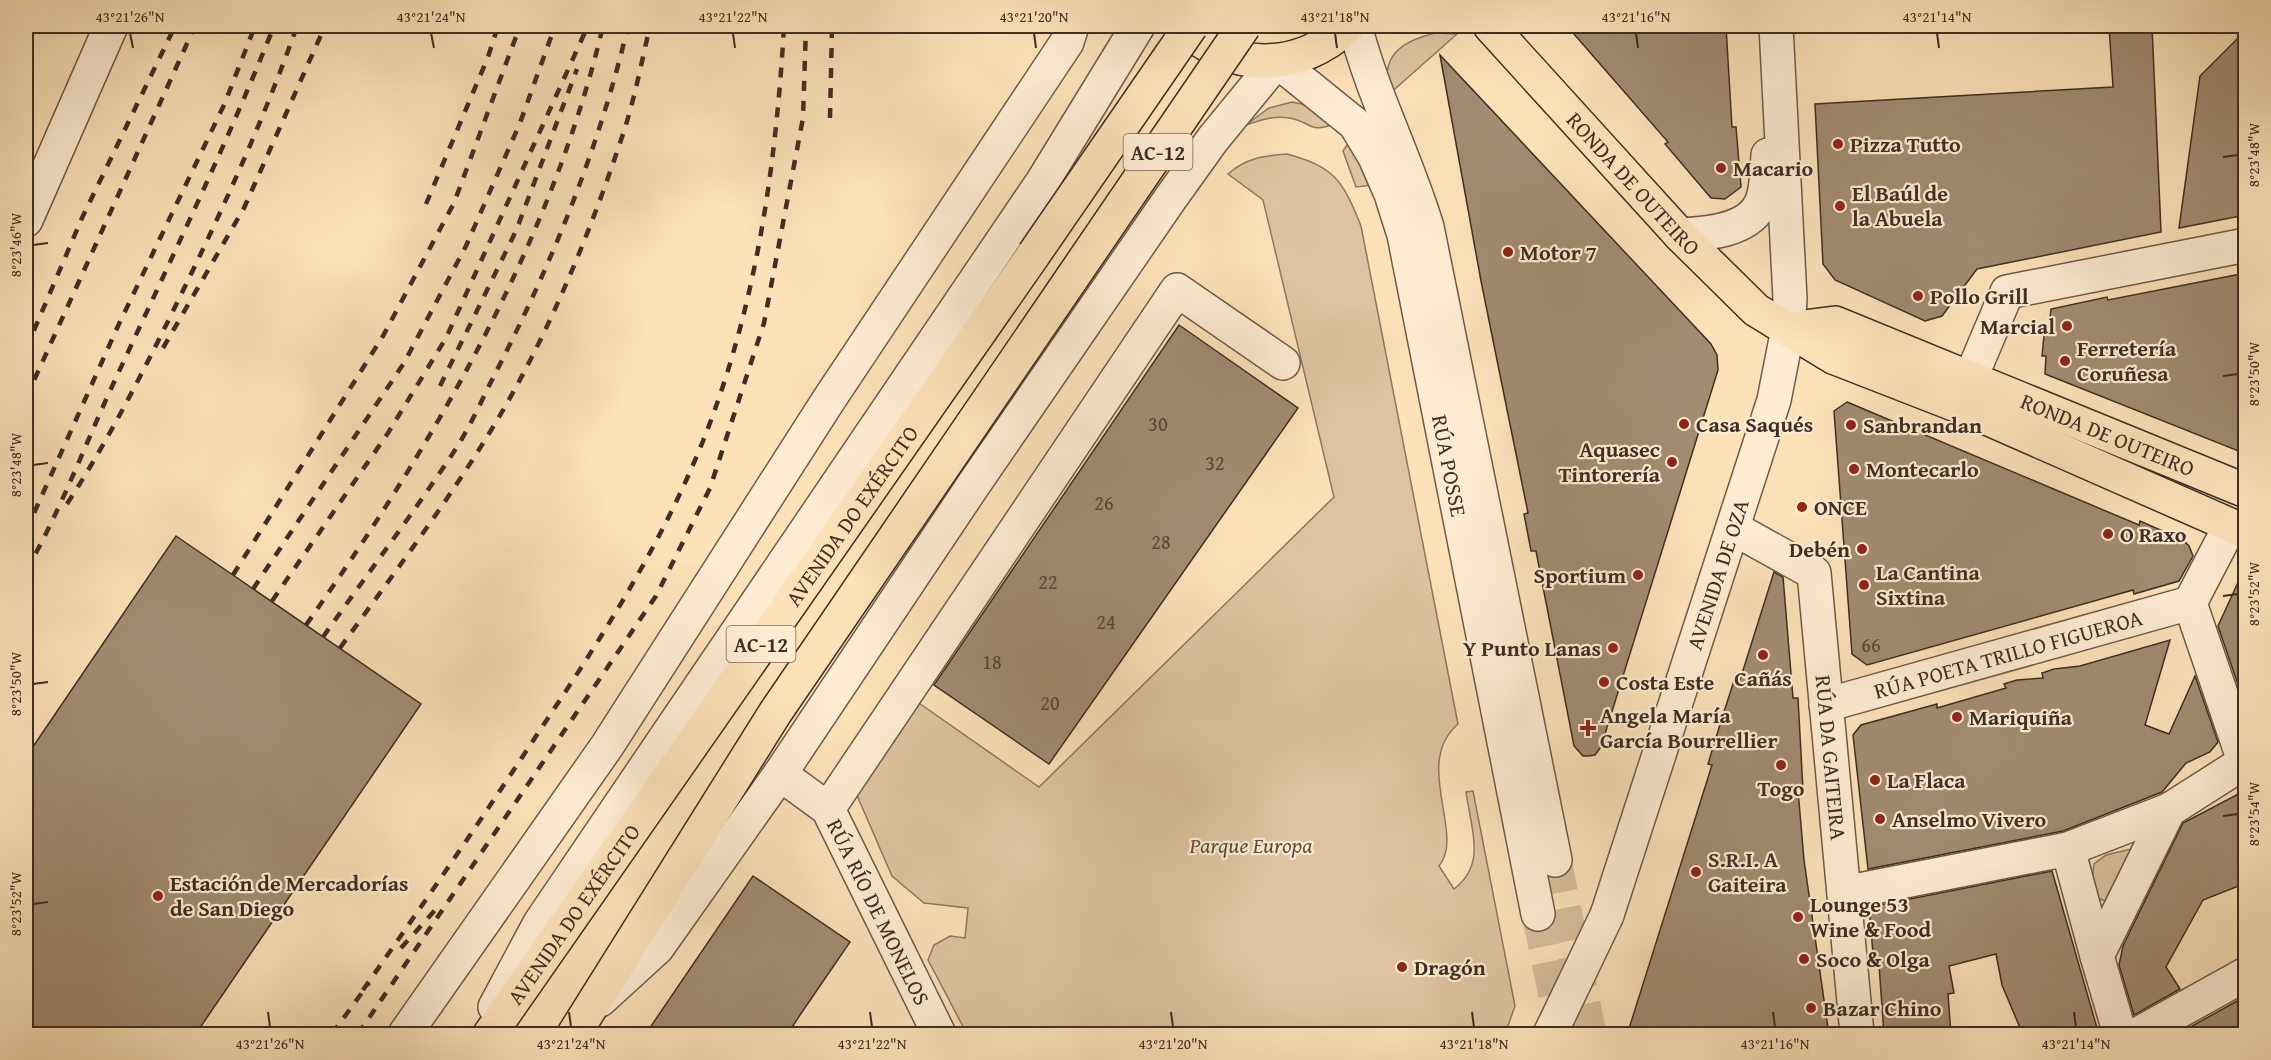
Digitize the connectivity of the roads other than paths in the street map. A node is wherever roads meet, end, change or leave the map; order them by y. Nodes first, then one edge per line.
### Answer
1 (111, 26) edge
2 (1072, 26) edge
3 (1138, 26) edge
4 (1184, 26) edge
5 (1191, 26) edge
6 (1244, 26) edge
7 (1348, 26) edge
8 (1355, 26) edge
9 (1490, 26) edge
10 (1776, 26) edge
11 (1277, 61) junction
12 (1779, 100) junction
13 (26, 220) edge
14 (1680, 235) junction
15 (2246, 245) edge
16 (1788, 329) junction
17 (1283, 363) dead end
18 (1971, 377) junction
19 (2008, 428) junction
20 (2246, 491) edge
21 (1733, 528) junction
22 (2238, 529) edge
23 (2190, 603) junction
24 (1826, 705) junction
25 (2245, 761) edge
26 (780, 774) junction
27 (828, 809) junction
28 (2169, 810) junction
29 (2068, 849) junction
30 (1555, 860) tunnel mouth
31 (1844, 894) junction
32 (1538, 914) tunnel mouth
33 (1607, 915) junction
34 (2097, 956) junction
35 (2246, 974) edge
36 (592, 1007) junction
37 (405, 1035) edge
38 (481, 1035) edge
39 (490, 1035) edge
40 (574, 1035) edge
41 (939, 1035) edge
42 (1550, 1035) edge
43 (1571, 1035) edge
44 (1857, 1035) edge
45 (2120, 1035) edge
46 (2138, 1035) edge

1 - 13 street
2 - 37 street
3 - 38 street, AVENIDA DO EXÉRCITO
4 - 11 main road
5 - 39 main road, AVENIDA DO EXÉRCITO / AC-12, bridge
6 - 36 main road, AC-12, bridge
7 - 11 main road
8 - 30 street, RÚA POSSE
9 - 14 main road, RONDA DE OUTEIRO
10 - 12 street, AVENIDA DE OZA
11 - 26 street
11 - 32 street, RÚA POSSE
12 - 14 street, AVENIDA DE OZA
12 - 16 street, AVENIDA DE OZA
14 - 16 main road, RONDA DE OUTEIRO
15 - 18 street
16 - 18 main road, RONDA DE OUTEIRO
16 - 19 main road, RONDA DE OUTEIRO
16 - 21 street, AVENIDA DE OZA
17 - 27 street
18 - 19 street, RONDA DE OUTEIRO
18 - 20 main road, RONDA DE OUTEIRO
19 - 22 main road, RONDA DE OUTEIRO
21 - 24 street, RÚA DA GAITEIRA
21 - 33 street, AVENIDA DE OZA
22 - 23 street
23 - 24 street, RÚA POETA TRILLO FIGUEROA
23 - 25 street
24 - 31 street, RÚA DA GAITEIRA
25 - 28 street
26 - 27 street, RÚA RÍO DE MONELOS
26 - 36 street
27 - 41 street, RÚA RÍO DE MONELOS
28 - 29 street
28 - 34 street
29 - 31 street
29 - 34 street
31 - 44 street, RÚA DA GAITEIRA
33 - 42 street, bridge
33 - 43 street, AVENIDA DE OZA, bridge
34 - 45 street
35 - 46 street
36 - 40 main road, AC-12

